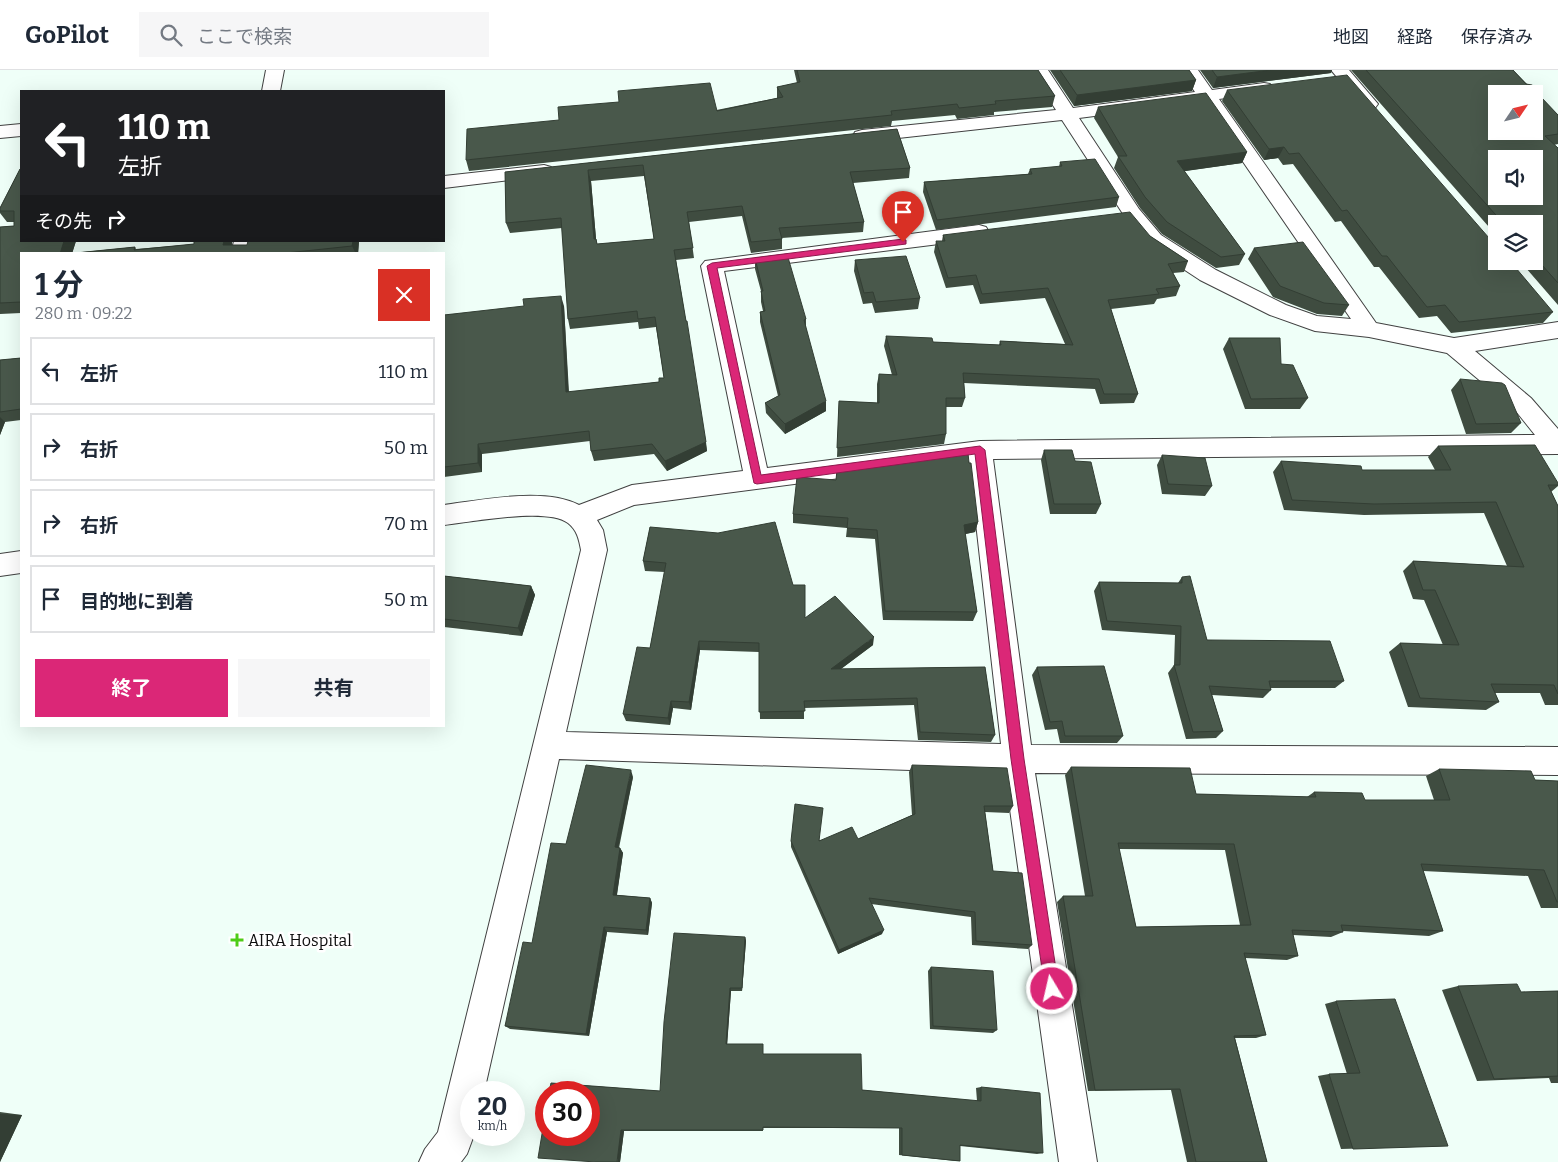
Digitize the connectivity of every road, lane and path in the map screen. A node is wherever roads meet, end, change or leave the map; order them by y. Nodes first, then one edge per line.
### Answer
1 (275, 70) edge
2 (1039, 70) edge
3 (1189, 70) edge
4 (1339, 76) edge
5 (1282, 86) edge
6 (270, 90) edge
7 (1208, 95) junction
8 (1067, 114) junction
9 (1380, 116) edge
10 (20, 130) edge
11 (0, 132) edge
12 (840, 138) edge
13 (562, 169) edge
14 (445, 182) edge
15 (995, 230) edge
16 (1368, 329) junction
17 (1558, 330) edge
18 (1454, 346) junction
19 (1558, 445) edge
20 (980, 450) junction
21 (757, 480) junction
22 (445, 515) edge
23 (578, 516) junction
24 (20, 562) edge
25 (0, 565) edge
26 (548, 744) junction
27 (1018, 759) junction
28 (1558, 761) edge
29 (438, 1162) edge
30 (1078, 1162) edge

1 - 6 street
2 - 8 street
3 - 7 street
4 - 9 street
5 - 7 street
7 - 8 street
7 - 16 street
8 - 12 street
8 - 16 street
10 - 11 street
13 - 14 street
15 - 21 street
16 - 18 street
17 - 18 street
18 - 19 street
19 - 20 street
20 - 21 street
20 - 27 street
21 - 23 street
22 - 23 street
23 - 26 street
24 - 25 street
26 - 27 street
26 - 29 street
27 - 28 street
27 - 30 street

